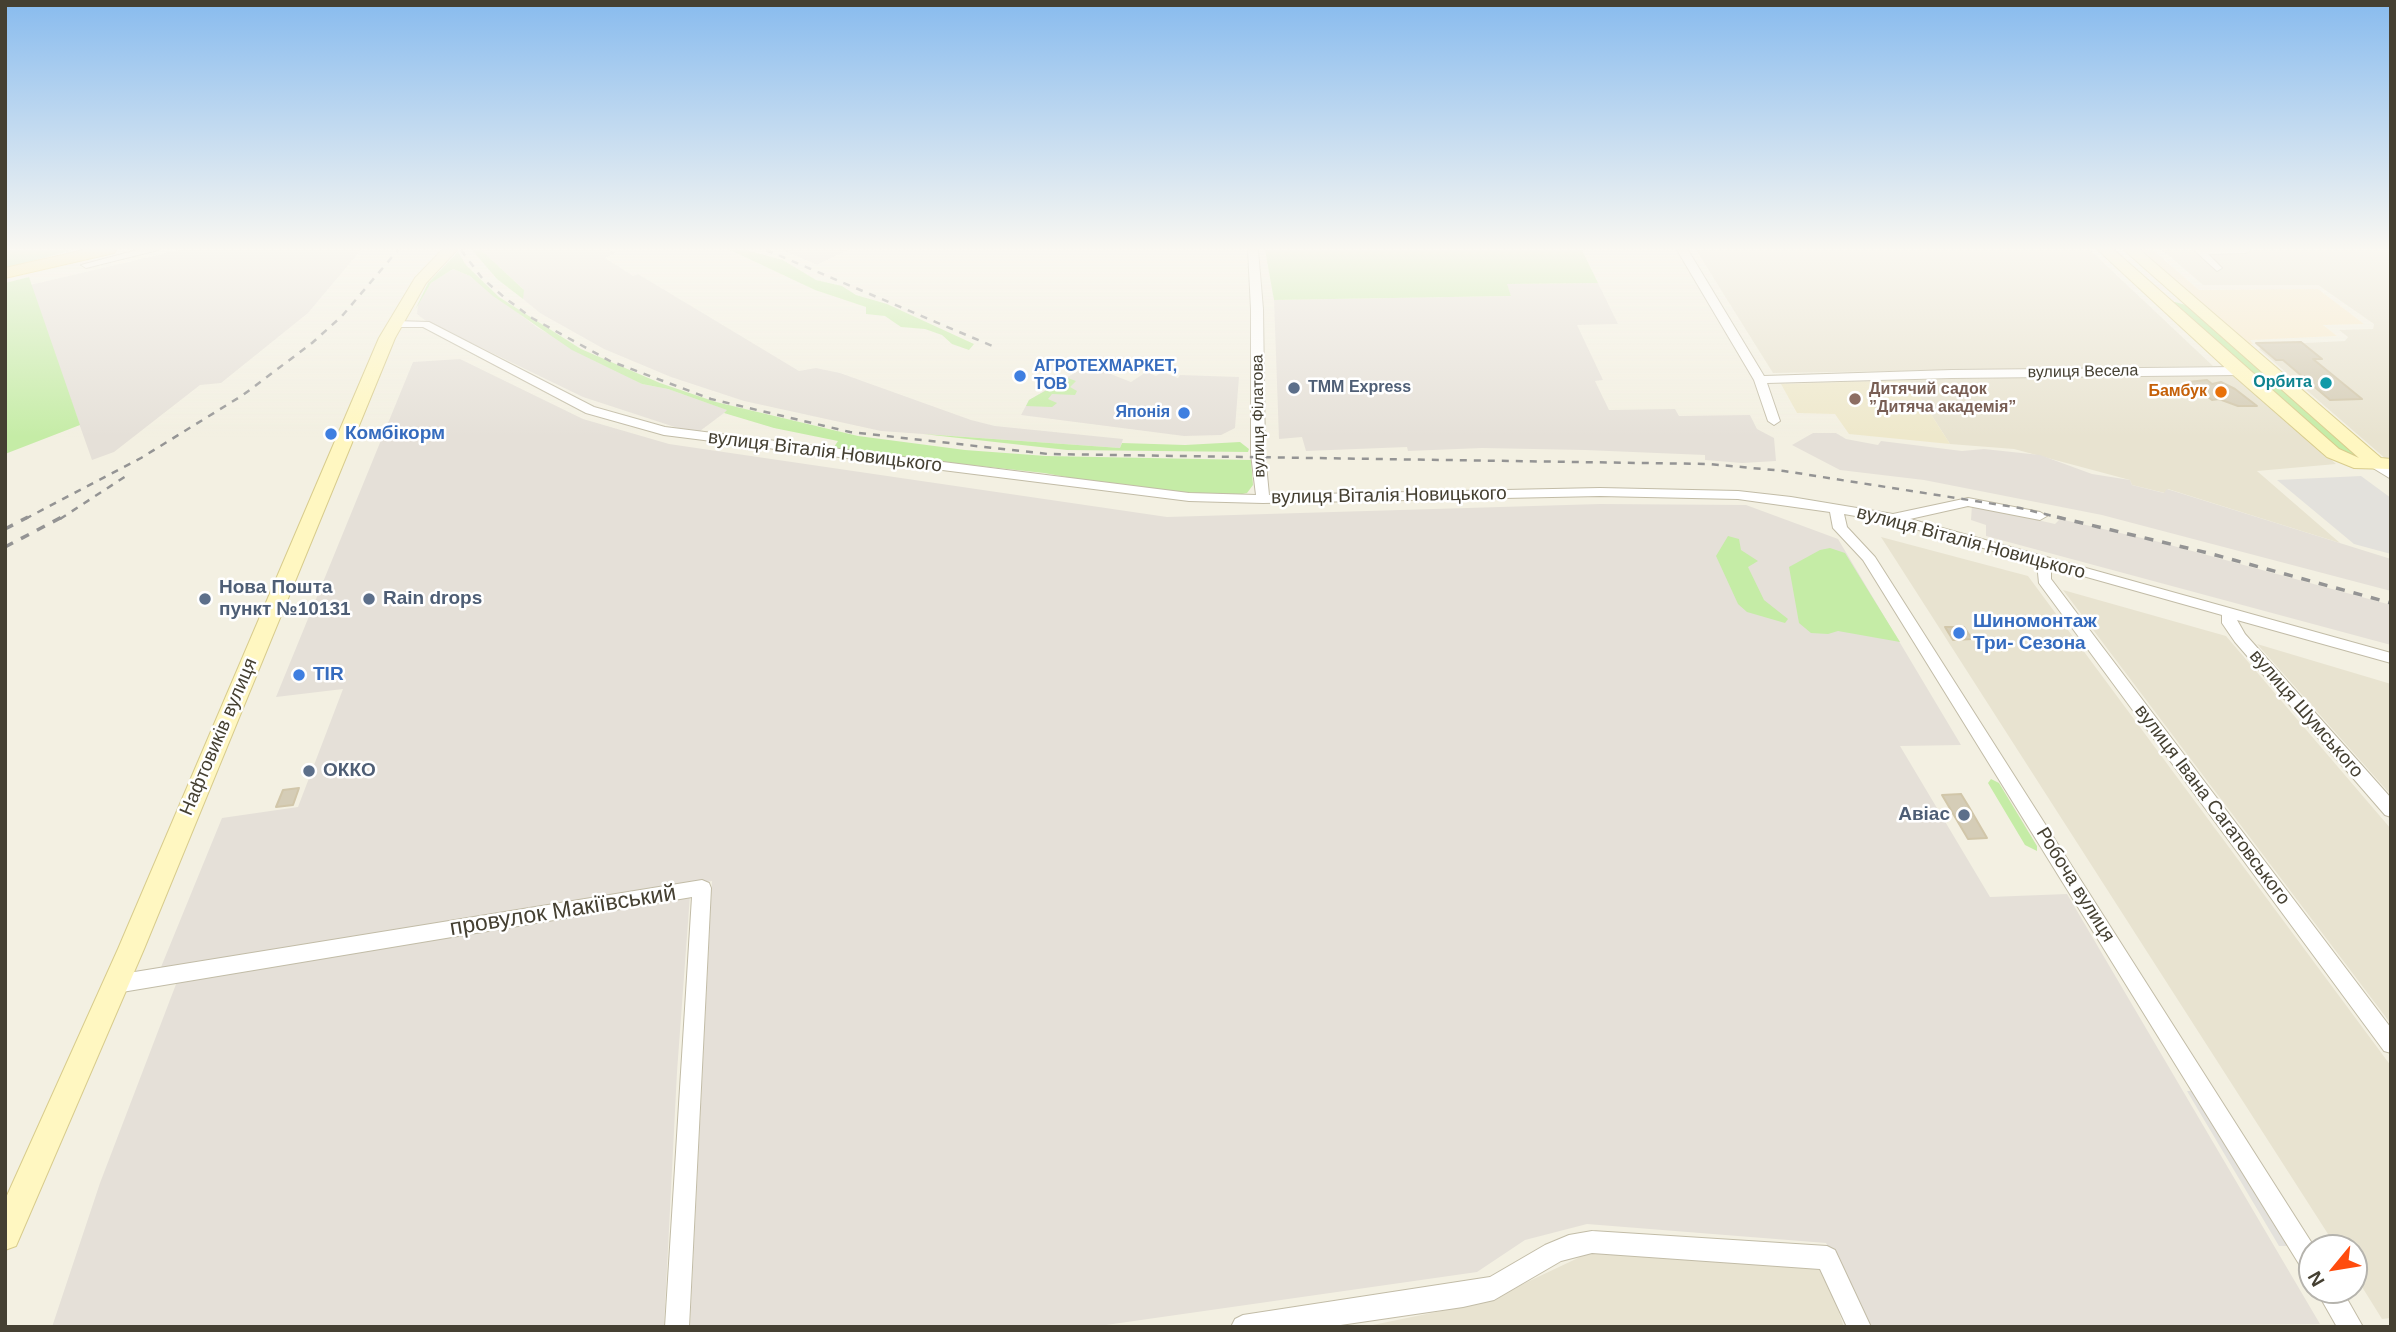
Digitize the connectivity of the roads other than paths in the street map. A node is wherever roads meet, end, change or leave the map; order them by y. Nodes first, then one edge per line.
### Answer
1 (402, 312) edge
2 (1257, 312) edge
3 (1719, 312) edge
4 (2173, 312) edge
5 (2204, 312) edge
6 (395, 324) junction
7 (2238, 371) junction
8 (1760, 380) junction
9 (1774, 421) dead end
10 (2387, 468) edge
11 (1263, 499) junction
12 (1836, 509) junction
13 (2039, 516) dead end
14 (1891, 518) junction
15 (2044, 562) junction
16 (2229, 613) junction
17 (2391, 658) edge
18 (2391, 810) edge
19 (116, 984) junction
20 (2391, 1044) edge
21 (5, 1235) edge
22 (2298, 1242) edge
23 (2337, 1304) edge
24 (677, 1327) edge
25 (1243, 1327) edge
26 (1859, 1327) edge
27 (2351, 1327) edge

1 - 6 street, Нафтовиків вулиця
2 - 11 street, вулиця Філатова
3 - 8 street
4 - 7 street
5 - 10 street
6 - 11 street, вулиця Віталія Новицького
6 - 19 street, Нафтовиків вулиця
7 - 8 street, вулиця Весела
7 - 10 street
8 - 9 street
11 - 12 street, вулиця Віталія Новицького
12 - 14 street, вулиця Віталія Новицького
12 - 22 street, Робоча вулиця
13 - 14 street
14 - 15 street, вулиця Віталія Новицького
15 - 16 street, вулиця Віталія Новицького
15 - 20 street, вулиця Івана Сагатовського
16 - 17 street, вулиця Віталія Новицького
16 - 18 street, вулиця Шумського
19 - 21 street, Нафтовиків вулиця
19 - 24 street, провулок Макіївський
23 - 27 street
25 - 26 street

